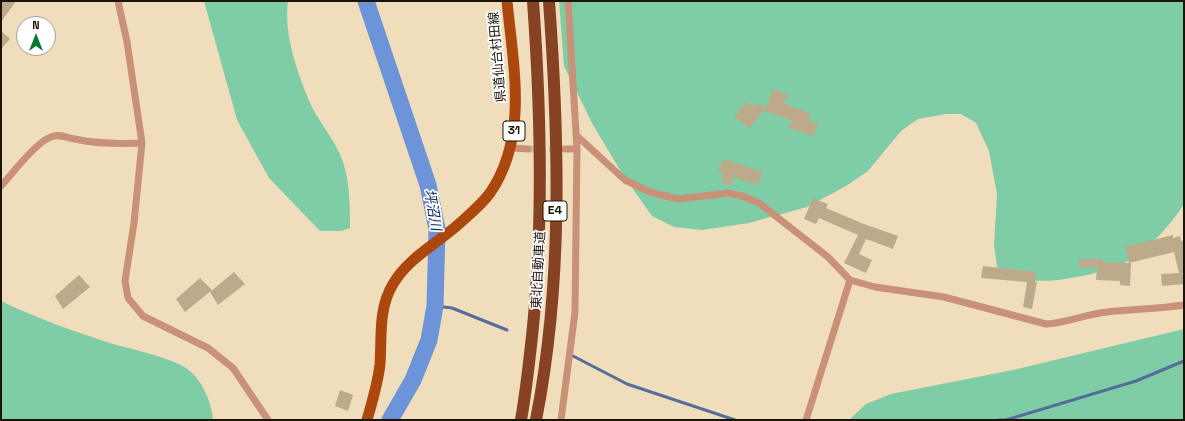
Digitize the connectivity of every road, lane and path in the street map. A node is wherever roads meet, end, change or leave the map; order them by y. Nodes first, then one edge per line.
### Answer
1 (118, 1) edge
2 (508, 1) edge
3 (533, 1) edge
4 (549, 1) edge
5 (568, 1) edge
6 (576, 135) junction
7 (142, 143) junction
8 (511, 148) junction
9 (528, 149) tunnel mouth
10 (565, 149) tunnel mouth
11 (577, 149) junction
12 (1, 186) edge
13 (850, 280) junction
14 (1184, 305) edge
15 (268, 420) edge
16 (367, 420) edge
17 (521, 420) edge
18 (536, 420) edge
19 (561, 420) edge
20 (806, 420) edge

1 - 7 street
2 - 8 main road, 県道仙台村田線 / 31
3 - 17 highway, 東北自動車道 / E4
4 - 18 highway, 東北自動車道 / E4
5 - 6 street
6 - 11 street
6 - 13 street
7 - 12 street
7 - 15 street
8 - 9 street
8 - 16 main road, 県道仙台村田線 / 31
10 - 11 street
11 - 19 street
13 - 14 street
13 - 20 street

